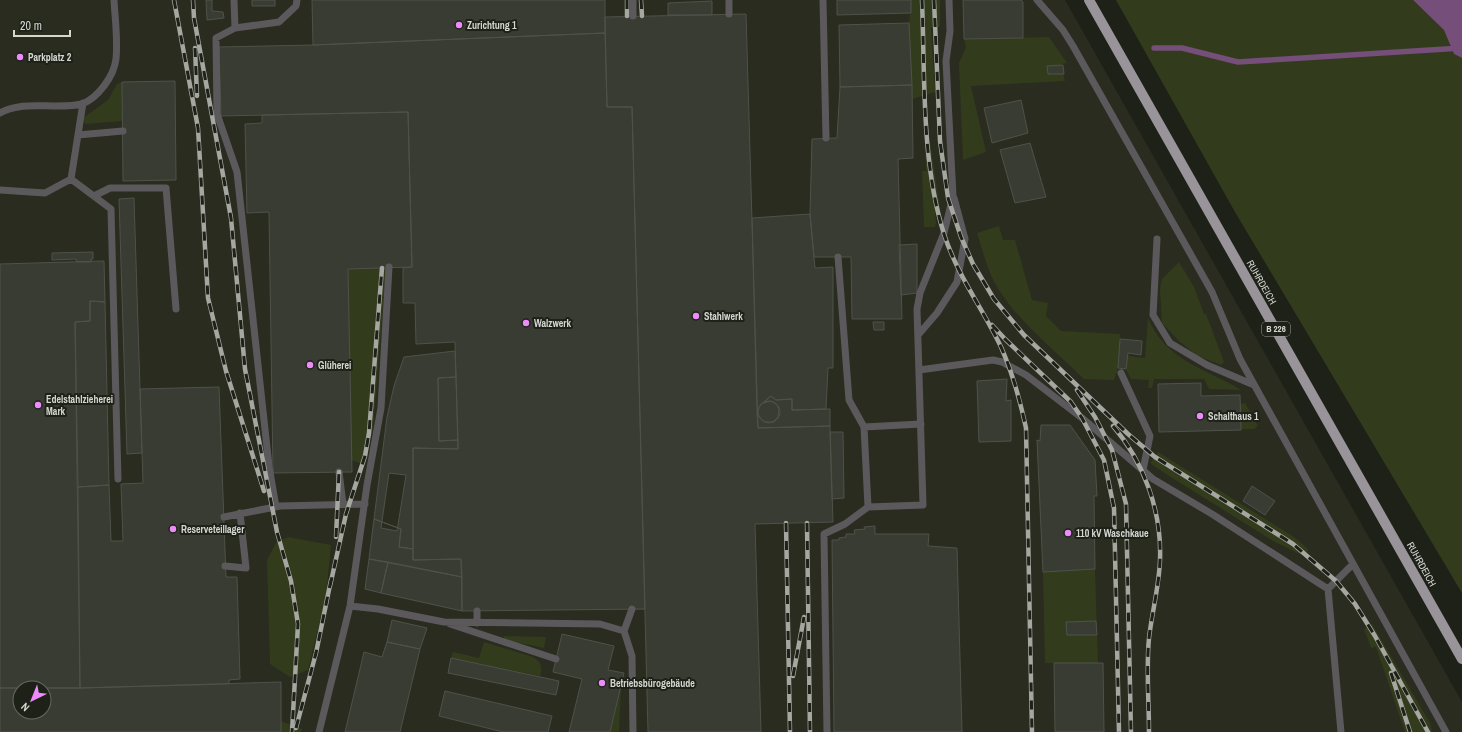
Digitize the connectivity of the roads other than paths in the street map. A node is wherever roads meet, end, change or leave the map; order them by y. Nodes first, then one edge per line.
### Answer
1 (114, 0) edge
2 (234, 0) edge
3 (297, 0) edge
4 (633, 0) edge
5 (729, 0) edge
6 (823, 0) edge
7 (949, 0) edge
8 (1037, 0) edge
9 (1089, 0) edge
10 (729, 14) dead end
11 (634, 16) dead end
12 (235, 28) junction
13 (83, 103) junction
14 (0, 113) edge
15 (123, 131) dead end
16 (78, 135) junction
17 (826, 138) dead end
18 (71, 179) junction
19 (0, 190) edge
20 (94, 196) junction
21 (953, 196) junction
22 (1157, 239) dead end
23 (838, 257) dead end
24 (390, 267) dead end
25 (176, 309) dead end
26 (918, 335) junction
27 (919, 370) junction
28 (1122, 373) dead end
29 (1254, 385) junction
30 (921, 424) junction
31 (864, 426) junction
32 (1143, 470) junction
33 (340, 472) dead end
34 (118, 479) dead end
35 (343, 504) junction
36 (365, 504) junction
37 (276, 507) junction
38 (868, 507) junction
39 (240, 513) junction
40 (224, 517) dead end
41 (1353, 564) junction
42 (225, 566) dead end
43 (1328, 589) junction
44 (350, 606) junction
45 (632, 609) dead end
46 (476, 611) dead end
47 (444, 622) junction
48 (477, 622) junction
49 (624, 632) junction
50 (556, 659) dead end
51 (1462, 659) edge
52 (319, 732) edge
53 (633, 732) edge
54 (827, 732) edge
55 (1342, 732) edge
56 (1446, 732) edge

1 - 13 lane
2 - 12 lane
3 - 12 lane
4 - 11 lane
5 - 10 lane
6 - 17 lane
7 - 21 lane
8 - 29 lane
9 - 51 main road, RUHRDEICH / B 226
12 - 37 lane
13 - 14 lane
13 - 16 lane
15 - 16 lane
16 - 18 lane
18 - 19 lane
18 - 20 lane
20 - 25 lane
20 - 34 lane
21 - 26 lane
21 - 26 lane
22 - 29 lane
23 - 31 lane
24 - 36 lane
26 - 27 lane
27 - 30 lane
27 - 32 lane
28 - 32 lane
29 - 41 lane
30 - 31 lane
30 - 38 lane
31 - 38 lane
32 - 43 lane
33 - 35 lane
35 - 36 lane
35 - 37 lane
36 - 44 lane
37 - 39 lane
38 - 54 lane
39 - 40 lane
39 - 42 lane
41 - 43 lane
41 - 56 lane
43 - 55 lane
44 - 47 lane
44 - 52 lane
45 - 49 lane
46 - 48 lane
47 - 48 lane
47 - 50 lane
48 - 49 lane
49 - 53 lane

